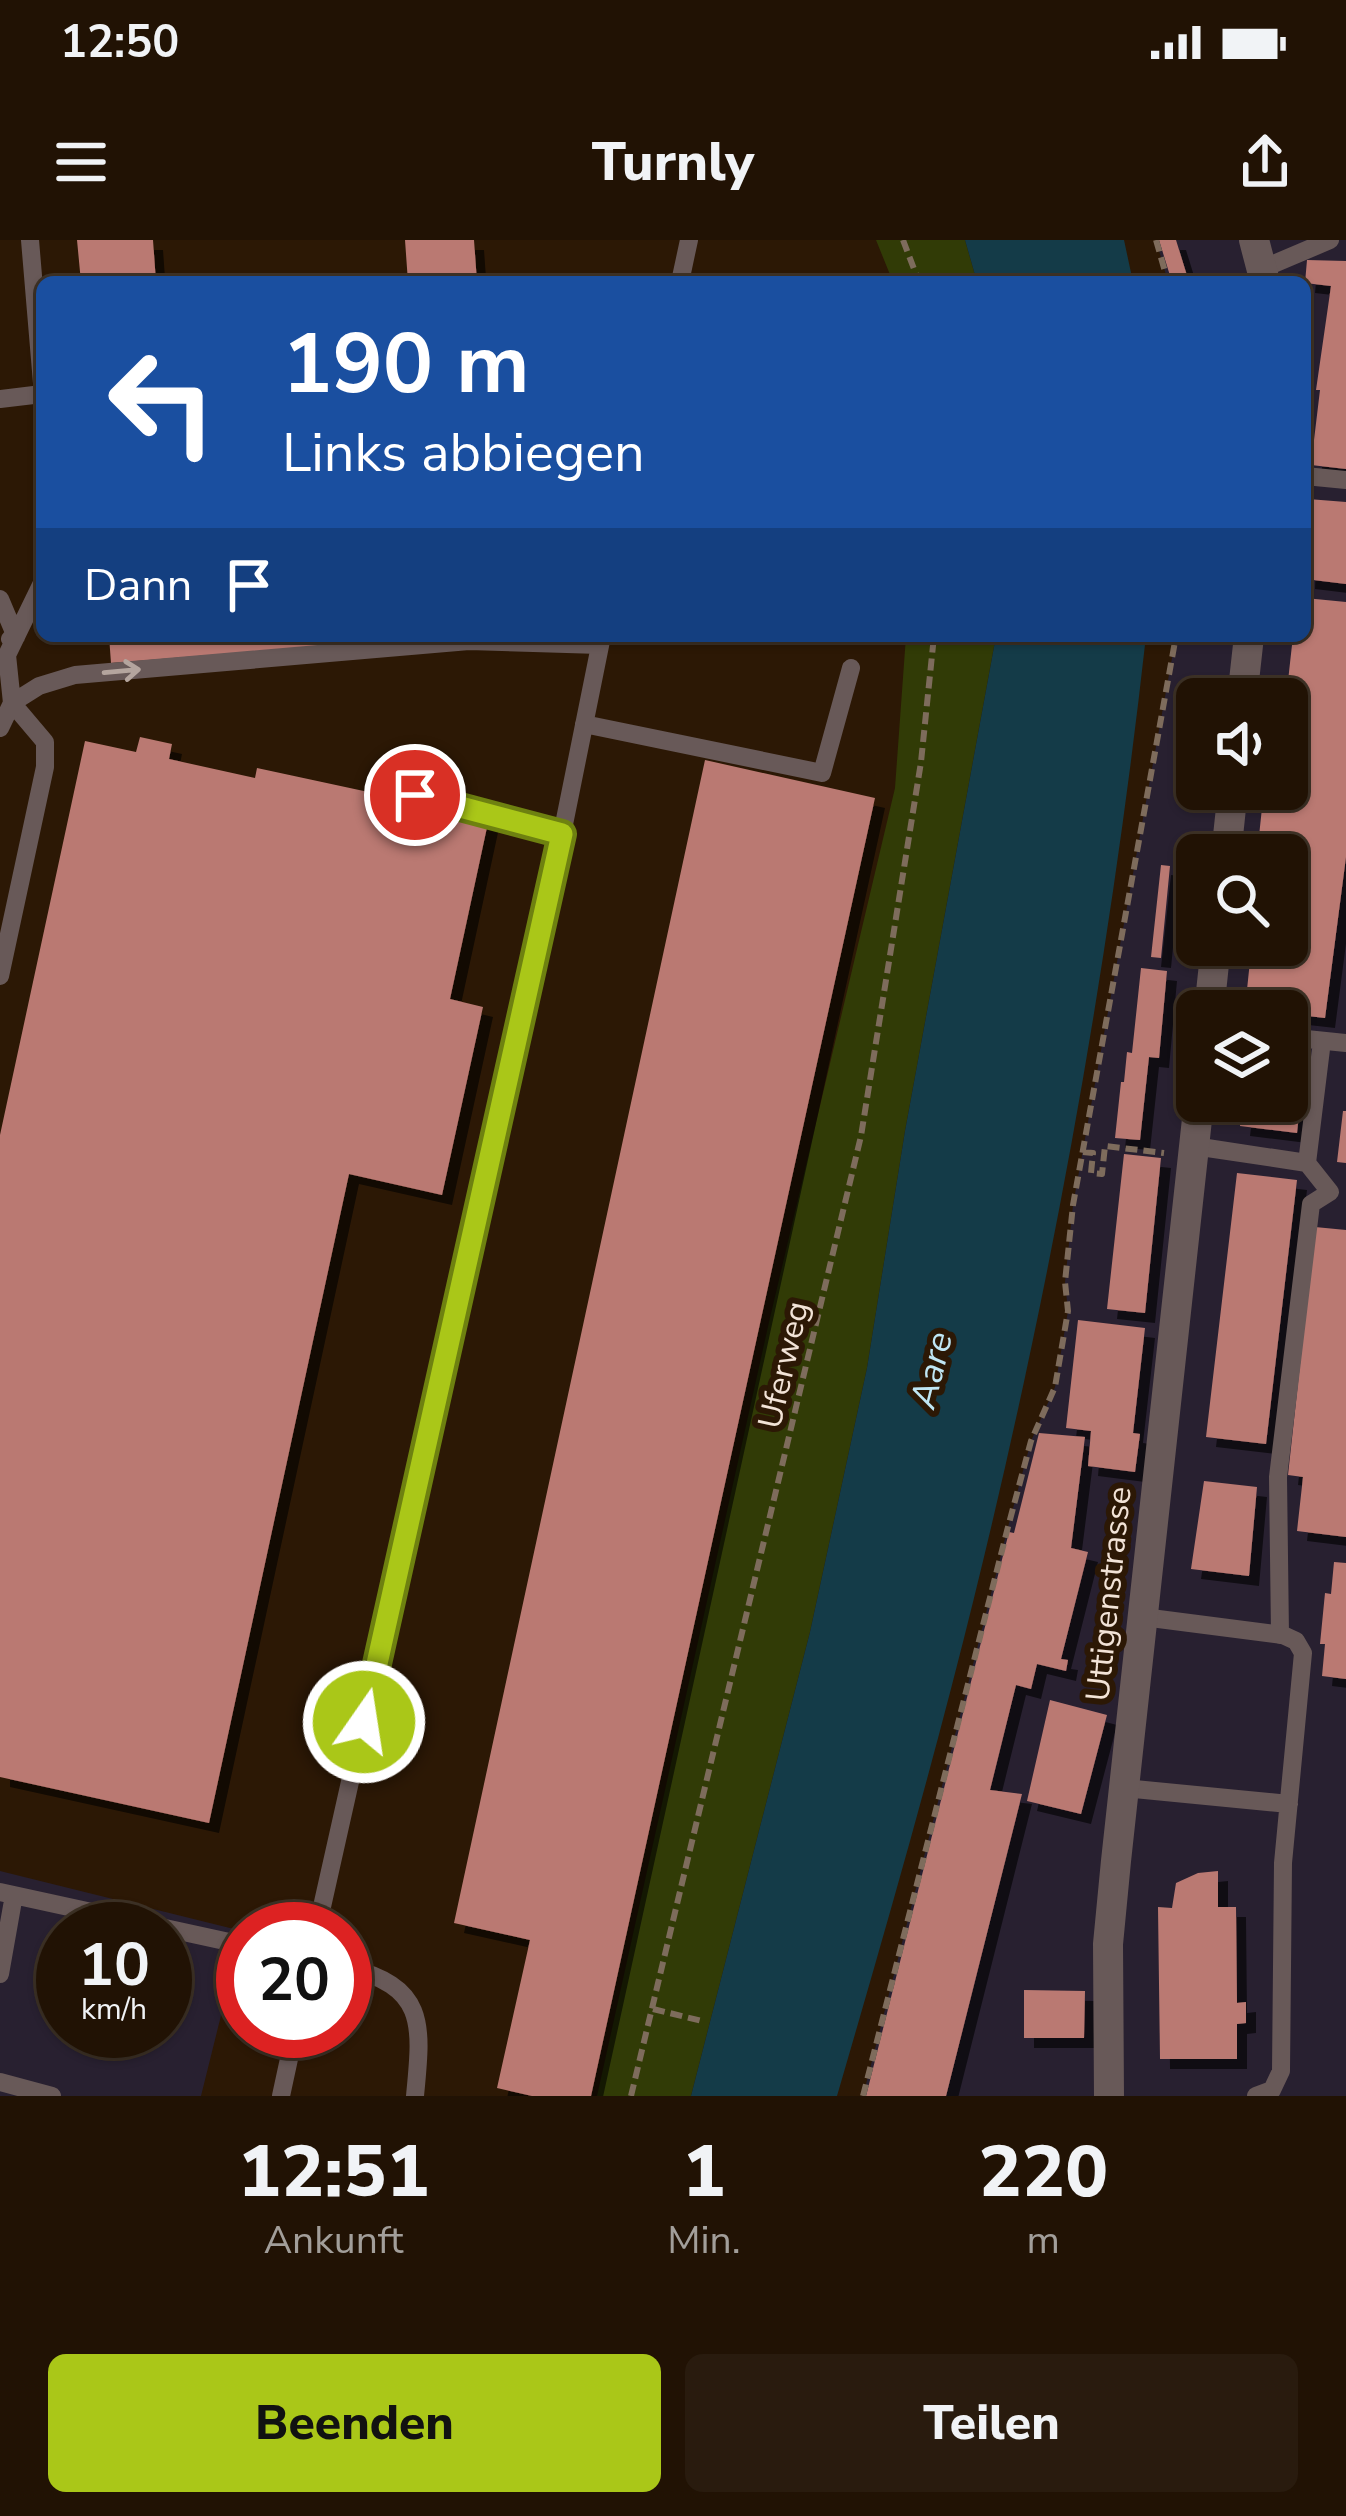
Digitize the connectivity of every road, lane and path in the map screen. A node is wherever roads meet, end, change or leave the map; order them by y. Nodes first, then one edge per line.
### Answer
1 (29, 240) edge
2 (689, 240) edge
3 (903, 240) edge
4 (1156, 240) edge
5 (1330, 240) edge
6 (1260, 264) edge
7 (681, 276) edge
8 (917, 276) edge
9 (1166, 276) edge
10 (36, 317) edge
11 (36, 395) edge
12 (0, 399) edge
13 (1311, 477) edge
14 (1346, 480) edge
15 (36, 593) edge
16 (0, 599) edge
17 (8, 640) edge
18 (457, 642) edge
19 (601, 642) edge
20 (933, 642) edge
21 (1175, 642) edge
22 (1248, 642) edge
23 (851, 668) dead end
24 (1245, 678) edge
25 (13, 704) junction
26 (584, 724) junction
27 (0, 728) edge
28 (415, 795) dead end
29 (562, 834) junction
30 (0, 976) edge
31 (1308, 1039) edge
32 (1322, 1041) junction
33 (1346, 1043) edge
34 (1196, 1122) edge
35 (1194, 1146) junction
36 (1083, 1152) junction
37 (1160, 1153) dead end
38 (1307, 1163) junction
39 (1143, 1617) junction
40 (1280, 1634) junction
41 (1124, 1788) junction
42 (1289, 1804) junction
43 (7, 1894) edge
44 (323, 1902) edge
45 (216, 1939) edge
46 (0, 1974) edge
47 (372, 1977) edge
48 (652, 2009) junction
49 (702, 2021) dead end
50 (289, 2058) edge
51 (0, 2082) edge
52 (1267, 2094) edge
53 (52, 2096) edge
54 (281, 2096) edge
55 (415, 2096) edge
56 (632, 2096) edge
57 (863, 2096) edge
58 (1108, 2096) edge

1 - 10 lane
2 - 7 lane
3 - 8 path
4 - 9 path
5 - 6 lane
11 - 12 lane
13 - 14 lane
15 - 17 lane
16 - 17 lane
17 - 25 lane
25 -> 18 lane
19 - 26 lane
20 - 48 path, Uferweg
21 - 36 path
22 - 24 street
23 - 26 lane
25 - 27 lane
25 - 30 lane
26 - 29 lane
28 - 29 lane
29 - 44 lane
31 - 32 lane
32 - 33 lane
32 - 38 lane
34 - 35 street, Uttigenstrasse
35 - 38 lane
35 - 39 street, Uttigenstrasse
36 - 37 path
36 - 57 path
38 - 40 lane
39 - 40 lane
39 - 41 street, Uttigenstrasse
40 - 42 lane
41 - 42 lane
41 - 58 street, Uttigenstrasse
42 - 52 lane
43 - 45 lane
43 - 46 lane
47 - 55 lane
48 - 49 path
48 - 56 path, Uferweg
50 - 54 lane
51 - 53 lane

